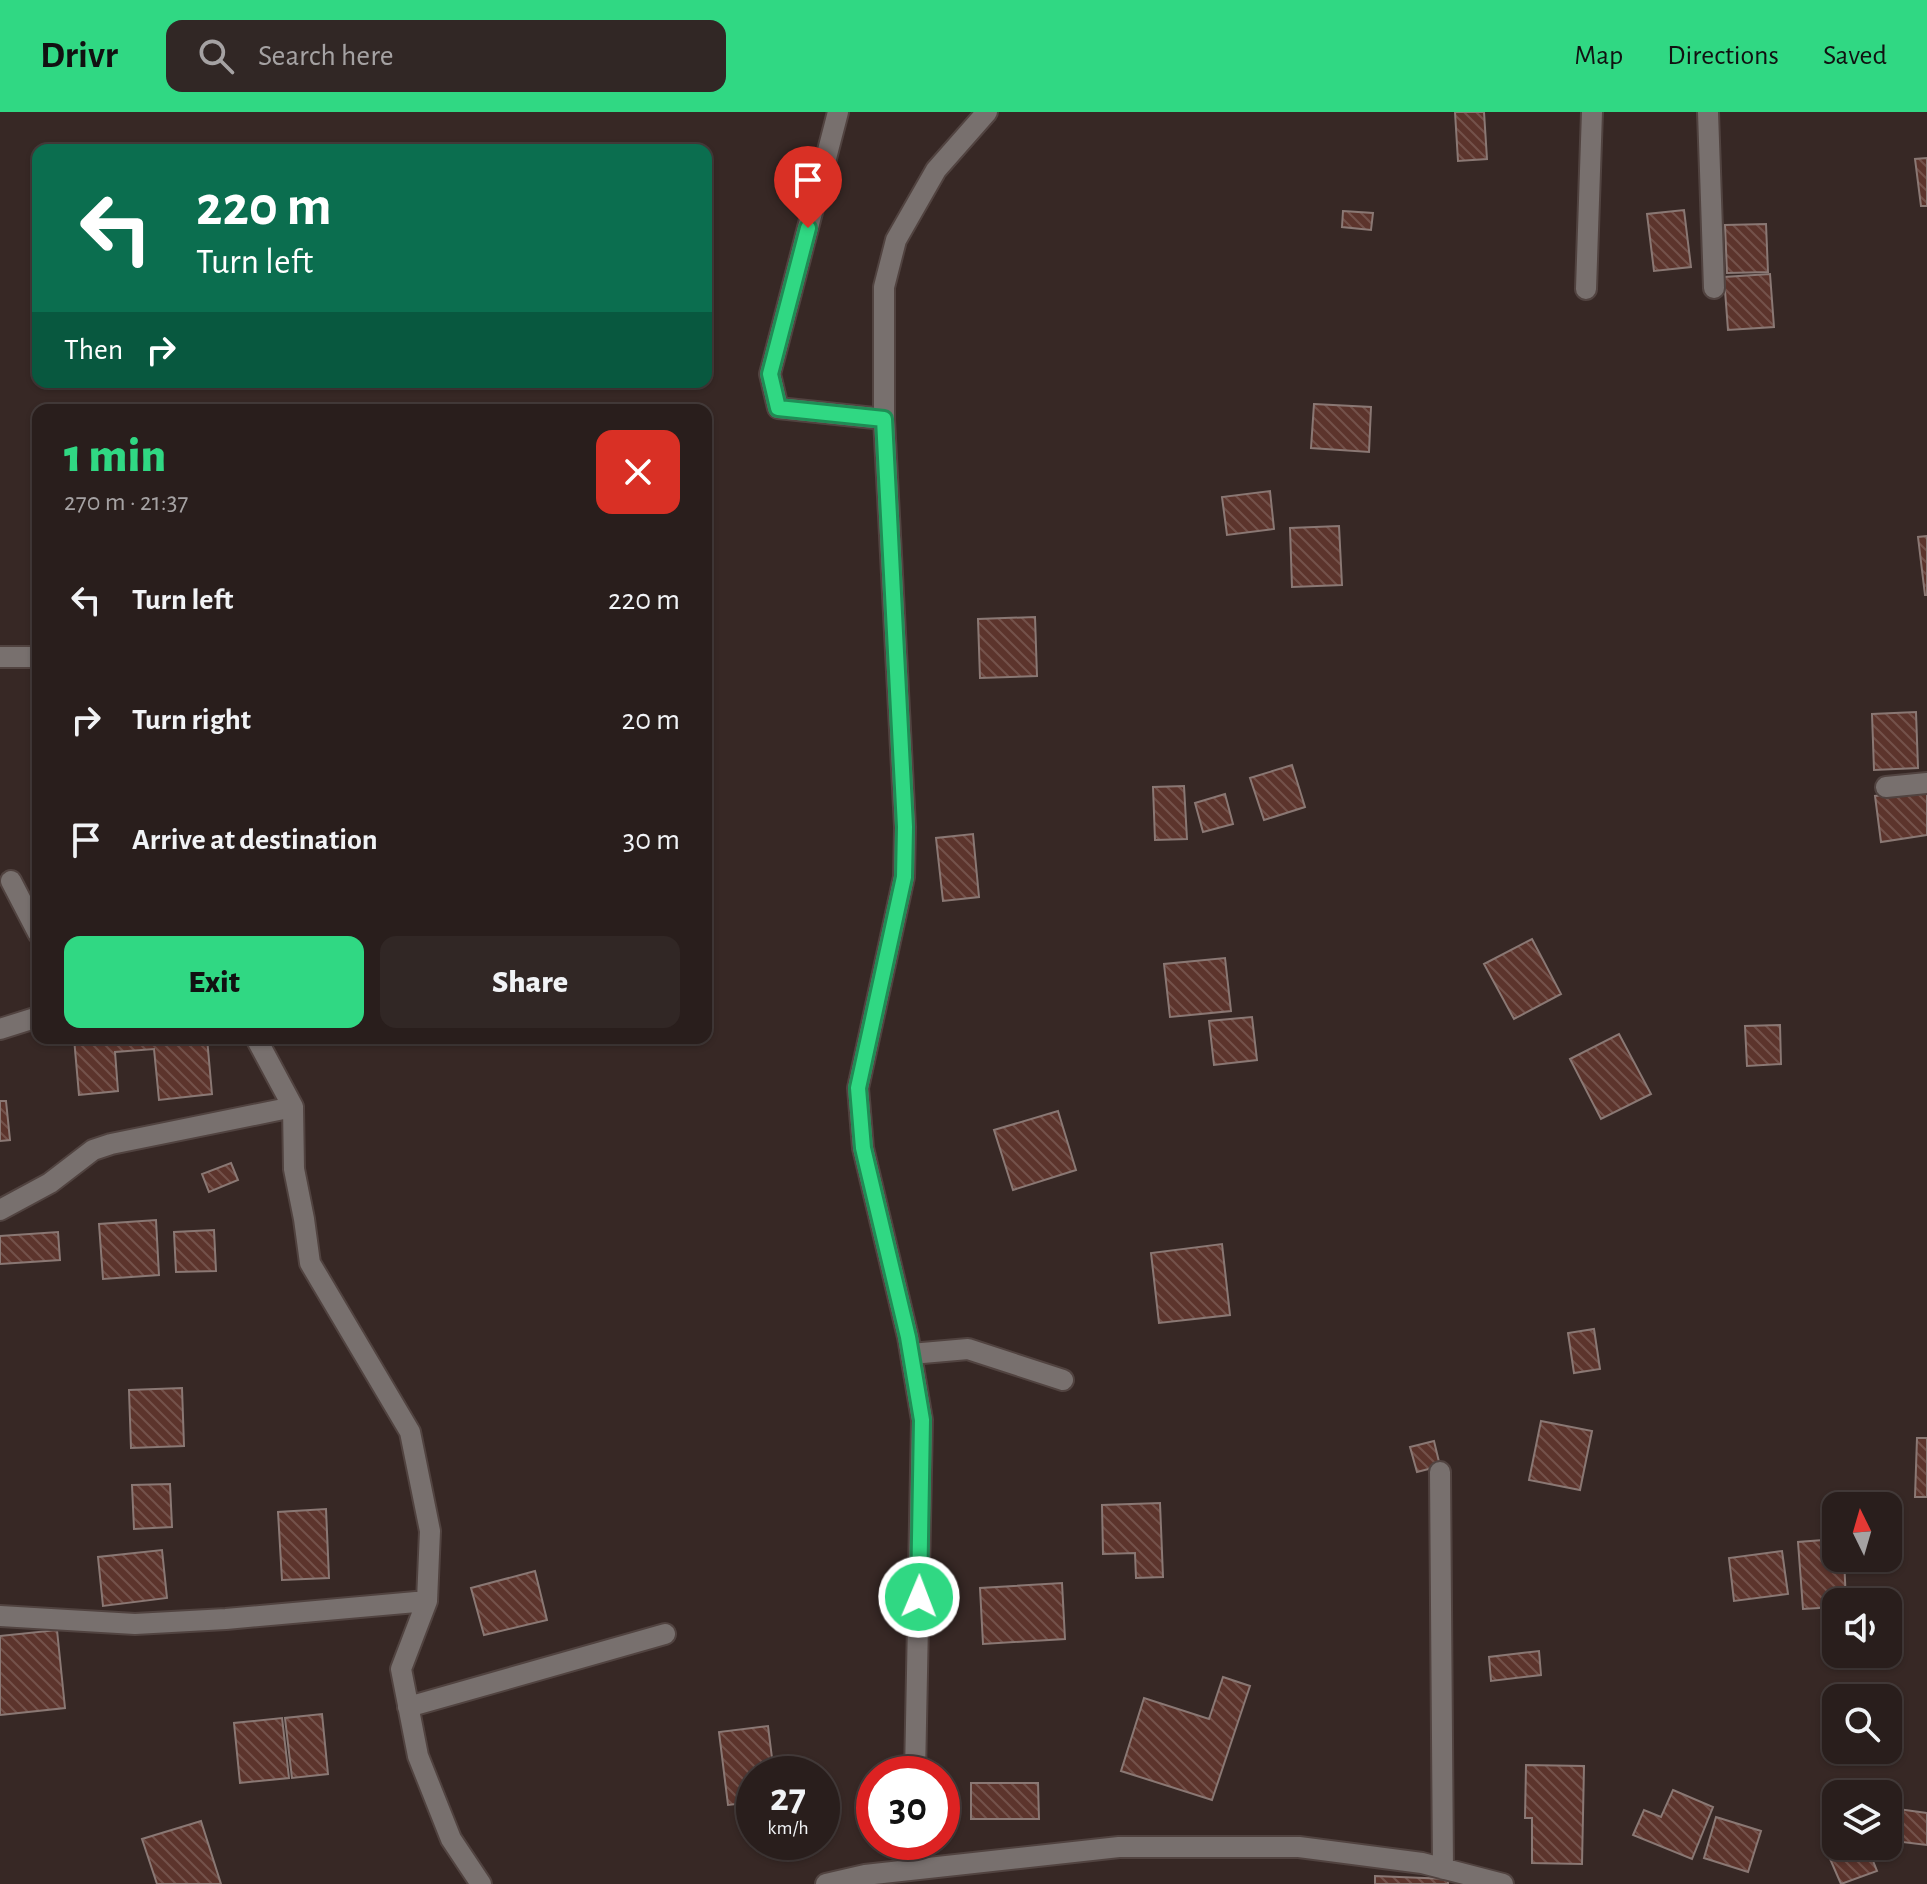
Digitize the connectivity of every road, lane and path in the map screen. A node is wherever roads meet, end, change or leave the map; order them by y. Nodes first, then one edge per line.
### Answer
1 (838, 112) edge
2 (987, 112) edge
3 (1592, 112) edge
4 (1708, 112) edge
5 (1714, 288) dead end
6 (1586, 289) dead end
7 (884, 419) junction
8 (0, 657) edge
9 (32, 657) edge
10 (1927, 783) edge
11 (1886, 787) dead end
12 (11, 881) dead end
13 (32, 921) edge
14 (32, 1019) edge
15 (0, 1029) edge
16 (259, 1044) edge
17 (293, 1107) junction
18 (0, 1210) edge
19 (911, 1354) junction
20 (1063, 1380) dead end
21 (1440, 1472) dead end
22 (427, 1601) junction
23 (0, 1616) edge
24 (665, 1634) dead end
25 (408, 1707) junction
26 (915, 1756) edge
27 (914, 1860) edge
28 (914, 1869) junction
29 (1443, 1869) junction
30 (481, 1884) edge
31 (826, 1884) edge
32 (1503, 1884) edge

1 - 7 street
2 - 7 street
3 - 6 street
4 - 5 street
7 - 19 street
8 - 9 street
10 - 11 street
12 - 13 street
14 - 15 street
16 - 17 street
17 - 18 street
17 - 22 street
19 - 20 street
19 - 26 street
21 - 29 street
22 - 23 street
22 - 25 street
24 - 25 street
25 - 30 street
27 - 28 street
28 - 29 street
28 - 31 street
29 - 32 street

